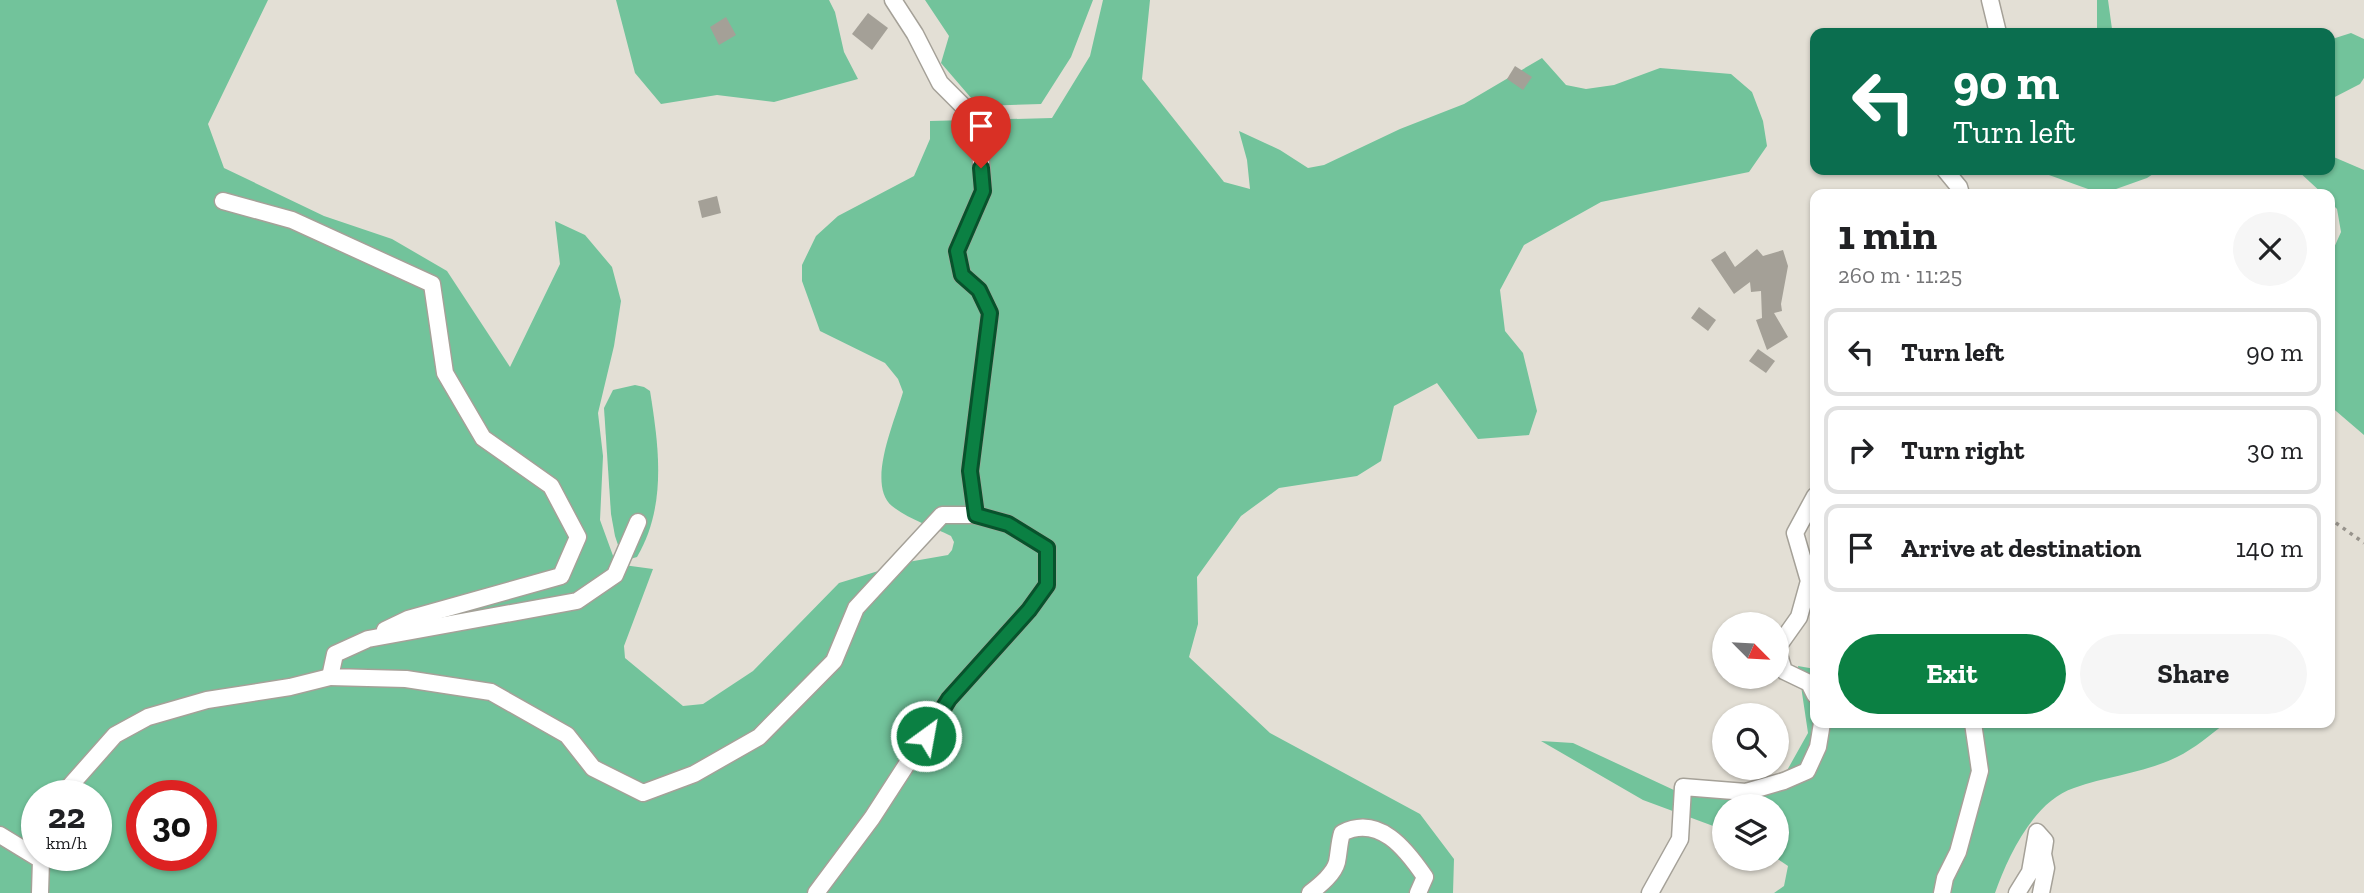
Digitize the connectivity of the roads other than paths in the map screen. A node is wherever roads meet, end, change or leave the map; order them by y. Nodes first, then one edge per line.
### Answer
1 (893, 0) edge
2 (1990, 0) edge
3 (1997, 28) edge
4 (1949, 175) edge
5 (1960, 189) edge
6 (223, 201) dead end
7 (1810, 505) edge
8 (976, 515) junction
9 (638, 522) dead end
10 (368, 639) junction
11 (330, 677) junction
12 (1810, 683) edge
13 (1821, 728) edge
14 (1974, 728) edge
15 (75, 780) edge
16 (0, 835) edge
17 (21, 846) edge
18 (41, 871) edge
19 (40, 893) edge
20 (816, 893) edge
21 (1310, 893) edge
22 (1418, 893) edge
23 (1650, 893) edge
24 (1942, 893) edge
25 (2017, 893) edge
26 (2041, 893) edge

1 - 8 street
2 - 3 street
4 - 5 street
6 - 10 street
7 - 12 street
8 - 11 street
8 - 20 street
9 - 10 street
10 - 11 street
11 - 15 street
13 - 23 street
14 - 24 street
16 - 17 street
18 - 19 street
21 - 22 street
25 - 26 street

